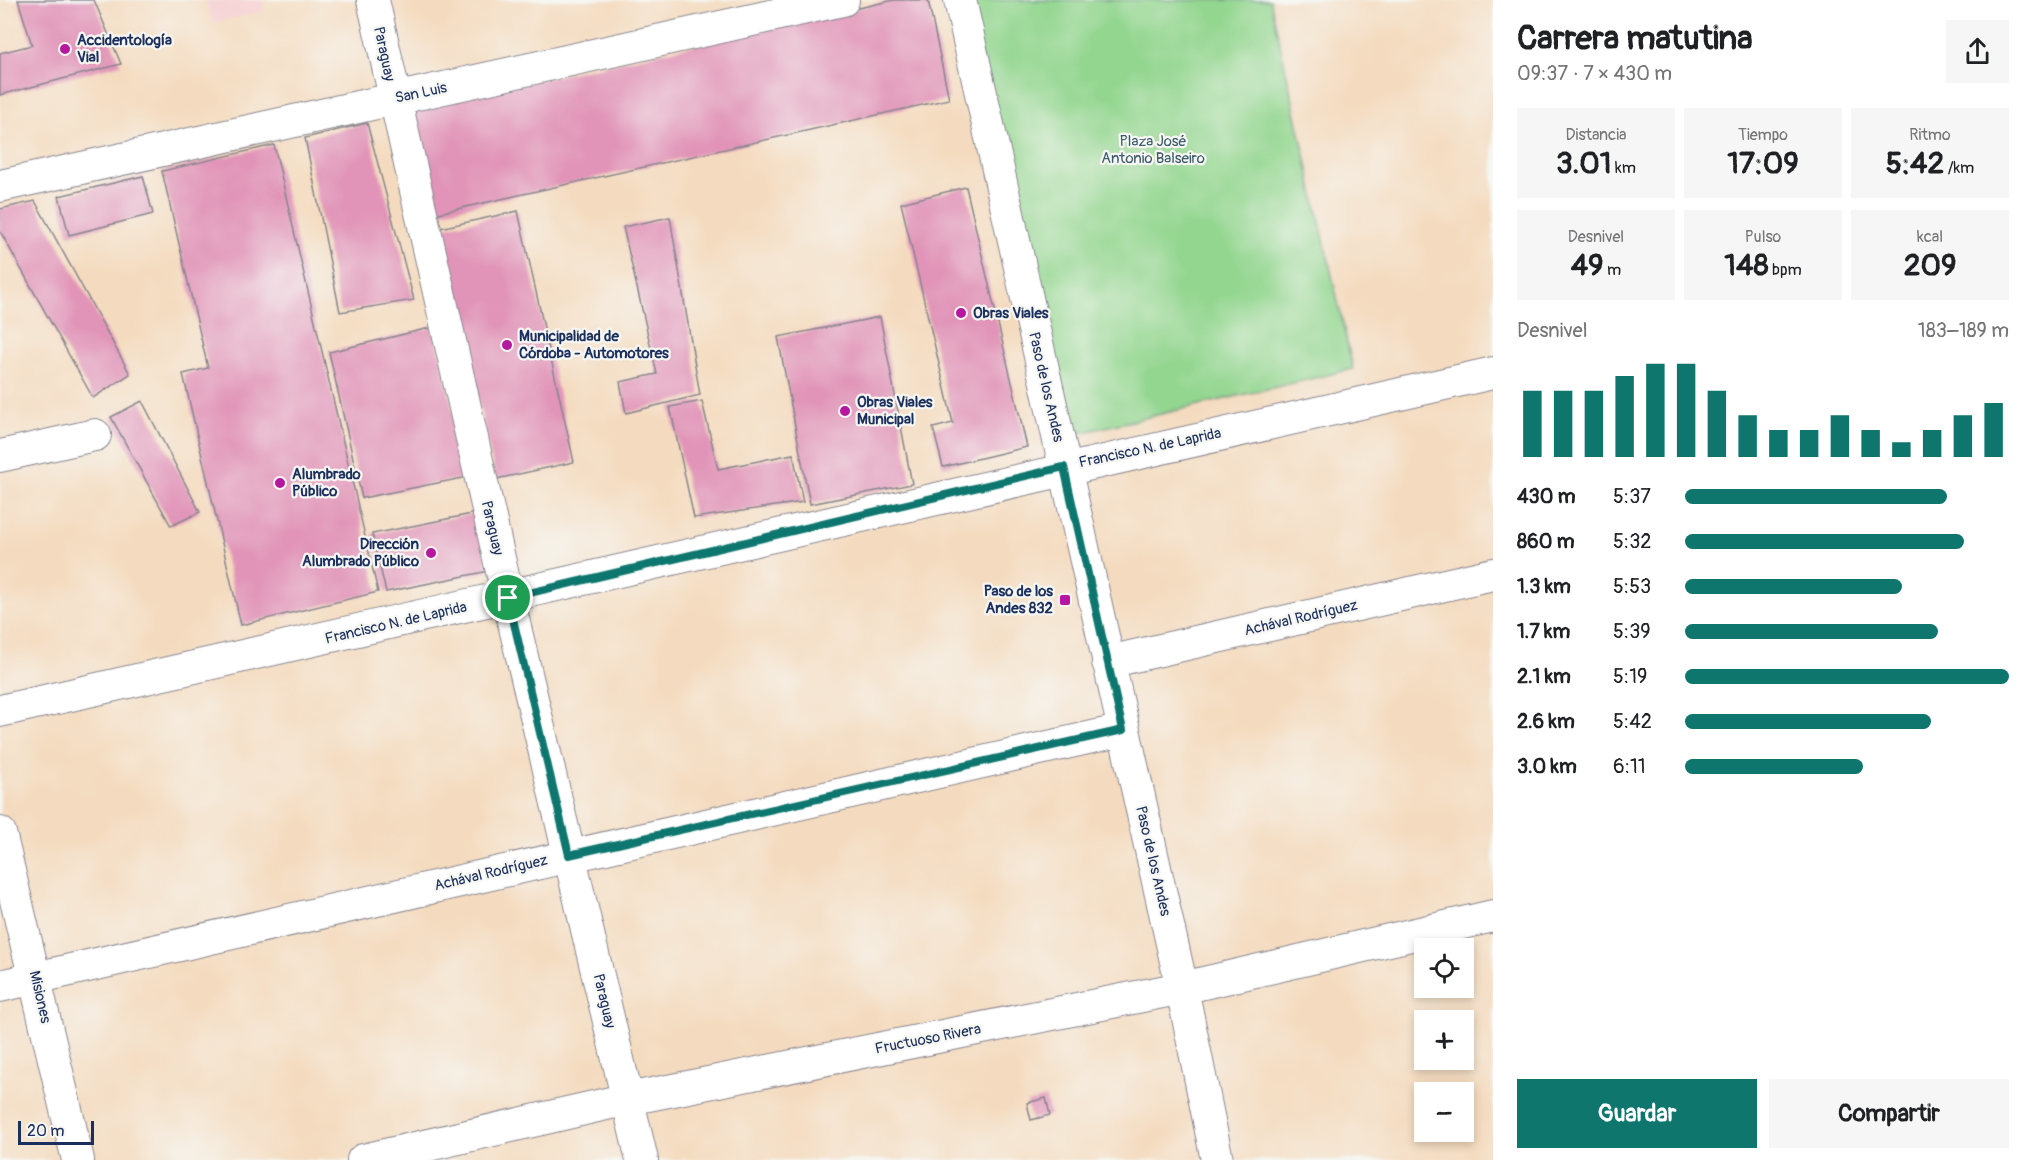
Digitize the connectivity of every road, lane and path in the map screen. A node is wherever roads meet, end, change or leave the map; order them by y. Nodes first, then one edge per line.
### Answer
1 (373, 0) edge
2 (843, 0) edge
3 (960, 0) edge
4 (393, 99) junction
5 (0, 186) edge
6 (1493, 374) edge
7 (95, 435) dead end
8 (0, 456) edge
9 (1064, 467) junction
10 (1493, 574) edge
11 (508, 598) junction
12 (1108, 662) junction
13 (0, 711) edge
14 (1123, 730) junction
15 (0, 833) edge
16 (569, 855) junction
17 (1493, 916) edge
18 (35, 978) junction
19 (0, 986) edge
20 (1182, 988) junction
21 (628, 1100) junction
22 (78, 1160) edge
23 (363, 1160) edge
24 (642, 1160) edge
25 (1217, 1160) edge

1 - 4 street, Paraguay
2 - 4 street, San Luis
3 - 9 street, Paso de los Andes
4 - 5 street, San Luis
4 - 11 street, Paraguay
6 - 9 street, Francisco N. de Laprida
7 - 8 street
9 - 11 street, Francisco N. de Laprida
9 - 12 street, Paso de los Andes
10 - 12 street, Achával Rodríguez
11 - 13 street, Francisco N. de Laprida
11 - 16 street, Paraguay
12 - 14 street, Paso de los Andes
14 - 16 street, Achával Rodríguez
14 - 20 street, Paso de los Andes
15 - 18 street, Misiones
16 - 18 street, Achával Rodríguez
16 - 21 street, Paraguay
17 - 20 street, Fructuoso Rivera
18 - 19 street, Achával Rodríguez
18 - 22 street, Misiones
20 - 21 street, Fructuoso Rivera
20 - 25 street, Paso de los Andes
21 - 23 street, Fructuoso Rivera
21 - 24 street, Paraguay

